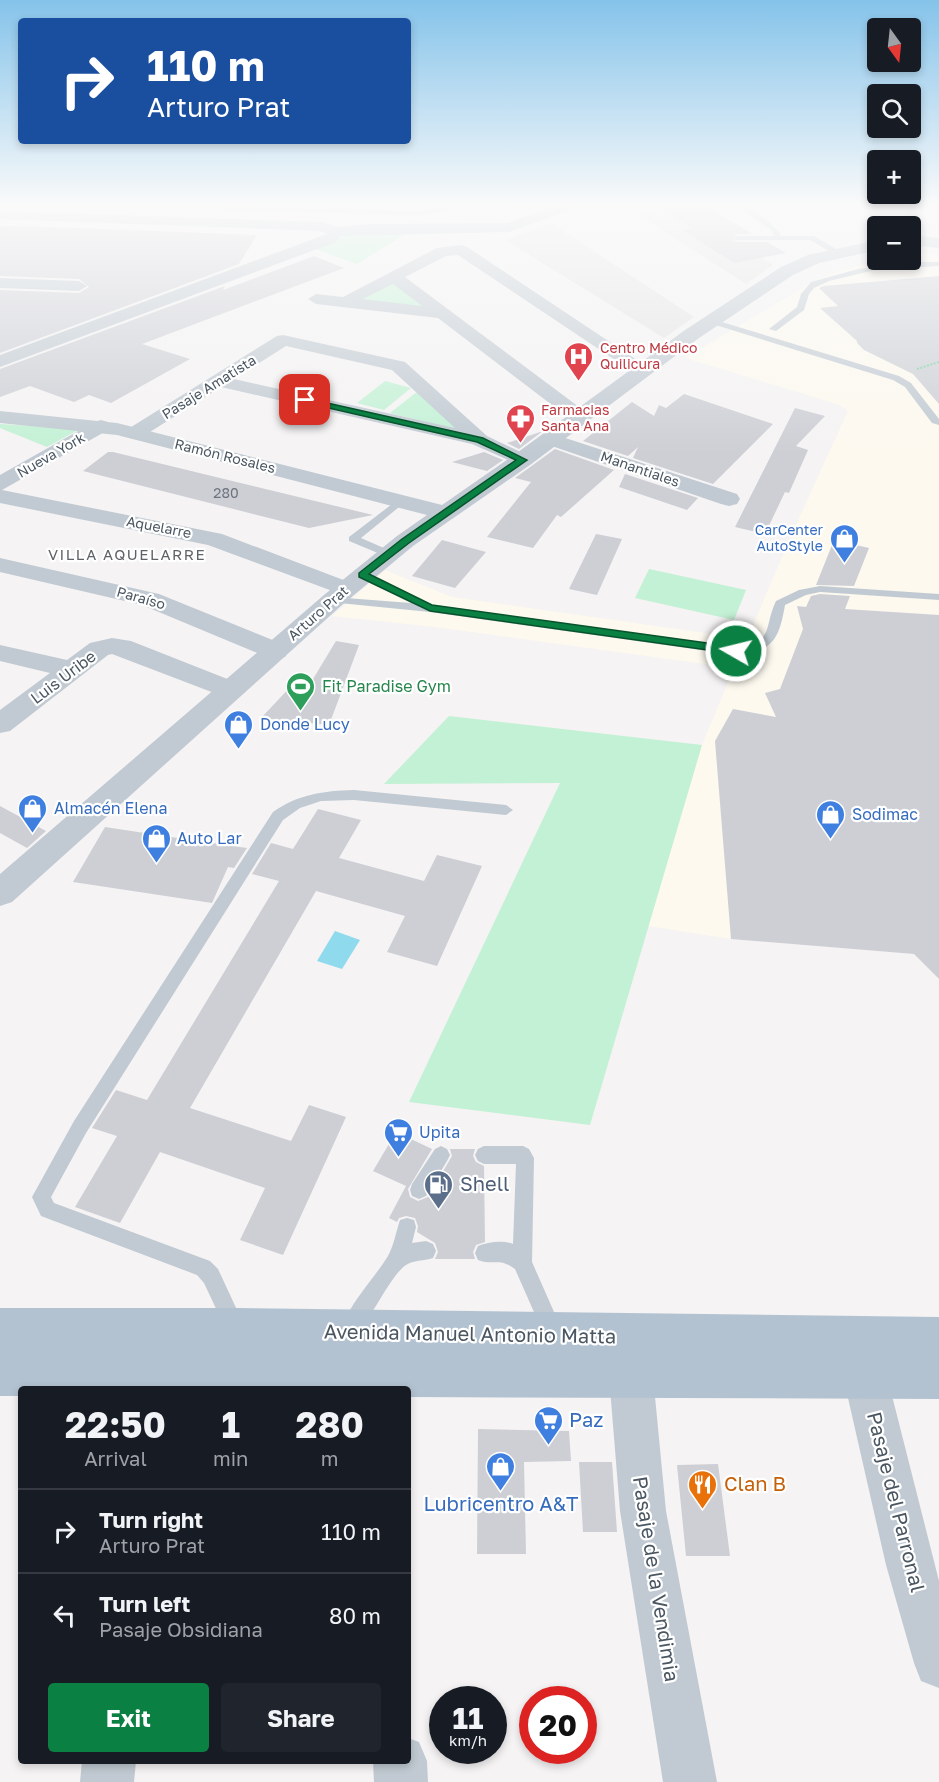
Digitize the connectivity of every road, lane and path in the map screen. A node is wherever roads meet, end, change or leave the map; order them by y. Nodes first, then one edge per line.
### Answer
1 (197, 288) edge
2 (373, 288) edge
3 (409, 288) edge
4 (520, 288) edge
5 (762, 288) edge
6 (810, 288) edge
7 (316, 299) dead end
8 (112, 300) dead end
9 (344, 303) junction
10 (134, 311) junction
11 (444, 315) junction
12 (712, 321) junction
13 (773, 329) dead end
14 (0, 361) edge
15 (939, 362) edge
16 (643, 370) junction
17 (913, 370) dead end
18 (218, 381) junction
19 (0, 417) edge
20 (580, 417) junction
21 (939, 422) edge
22 (101, 426) junction
23 (135, 433) junction
24 (550, 439) junction
25 (480, 440) junction
26 (522, 460) junction
27 (0, 484) edge
28 (0, 496) edge
29 (729, 499) dead end
30 (400, 501) junction
31 (447, 513) junction
32 (389, 554) junction
33 (0, 565) edge
34 (347, 588) junction
35 (939, 597) edge
36 (430, 608) junction
37 (276, 651) junction
38 (0, 653) edge
39 (72, 670) junction
40 (231, 690) junction
41 (0, 724) edge
42 (506, 810) dead end
43 (0, 893) edge
44 (441, 1155) dead end
45 (484, 1155) dead end
46 (419, 1190) dead end
47 (407, 1227) dead end
48 (426, 1251) dead end
49 (485, 1253) dead end
50 (397, 1259) junction
51 (522, 1262) junction
52 (0, 1330) edge
53 (236, 1330) junction
54 (349, 1332) junction
55 (555, 1335) junction
56 (939, 1339) edge
57 (0, 1373) edge
58 (631, 1376) junction
59 (865, 1376) junction
60 (939, 1377) edge
61 (143, 1381) edge
62 (401, 1382) edge
63 (939, 1663) edge
64 (109, 1764) edge
65 (400, 1764) edge
66 (107, 1782) edge
67 (401, 1782) edge
68 (690, 1782) edge

1 - 10 street
2 - 9 street
3 - 11 street
4 - 16 street
5 - 12 street, Arturo Prat
6 - 13 lane
7 - 9 street
8 - 10 street
9 - 11 street
10 - 14 street
11 - 20 street
12 - 16 street, Arturo Prat
12 - 21 lane
15 - 17 path
16 - 20 street, Arturo Prat
18 - 23 street, Pasaje Amatista
18 - 25 street
18 - 25 street, Pasaje Amatista
19 - 22 street, Ramón Rosales
20 - 24 street, Arturo Prat
22 - 23 street, Ramón Rosales
22 - 27 street, Nueva York
23 - 30 street, Ramón Rosales
24 - 26 street, Arturo Prat
24 - 29 street, Manantiales
25 - 26 street
26 - 31 street, Arturo Prat
28 - 34 street, Aquelarre
30 - 31 street, Ramón Rosales
30 - 32 lane
31 - 32 street, Arturo Prat
32 - 34 street, Arturo Prat
33 - 37 street, Paraíso
34 - 36 lane
34 - 36 lane
34 - 37 street, Arturo Prat
35 - 36 lane
37 - 40 street, Arturo Prat
38 - 39 street
39 - 40 street, Luis Uribe
39 - 41 street, Luis Uribe
40 - 43 street, Arturo Prat
42 - 53 lane
44 - 46 lane
45 - 51 lane
47 - 50 lane
48 - 50 lane
49 - 51 lane
50 - 54 lane
51 - 55 lane
52 - 53 main road, Avenida Manuel Antonio Matta
53 - 54 main road, Avenida Manuel Antonio Matta
54 - 55 main road, Avenida Manuel Antonio Matta
55 - 56 main road, Avenida Manuel Antonio Matta
57 - 61 main road
58 - 59 main road
58 - 62 main road
58 - 68 street, Pasaje de la Vendimia
59 - 60 main road
59 - 63 street, Pasaje del Parronal
61 - 62 main road
64 - 66 street
65 - 67 street

